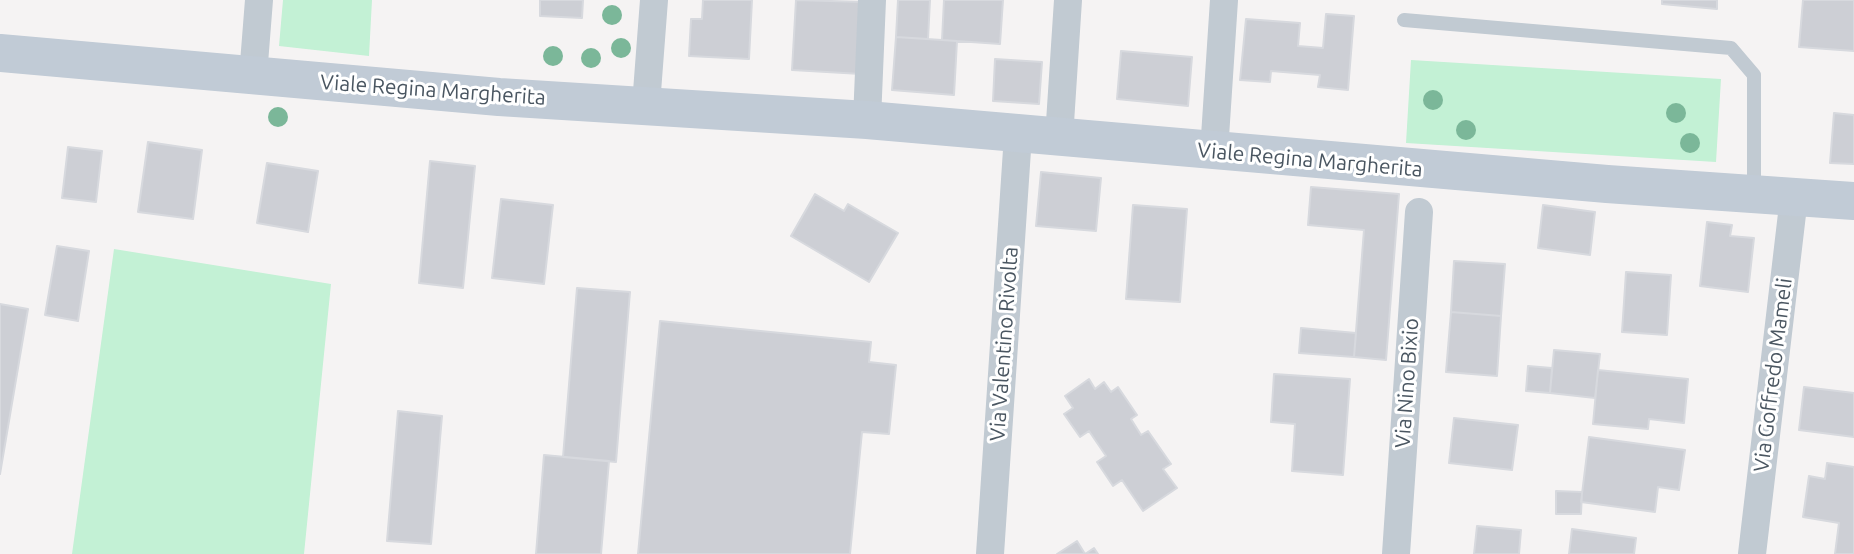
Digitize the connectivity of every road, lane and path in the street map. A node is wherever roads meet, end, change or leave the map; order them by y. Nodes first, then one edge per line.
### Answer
1 (259, 0) edge
2 (654, 0) edge
3 (873, 0) edge
4 (1068, 0) edge
5 (1224, 0) edge
6 (1404, 20) dead end
7 (0, 53) edge
8 (253, 76) junction
9 (646, 105) junction
10 (867, 120) junction
11 (1018, 135) junction
12 (1059, 138) junction
13 (1214, 152) junction
14 (1754, 194) junction
15 (1794, 197) junction
16 (1854, 201) edge
17 (1419, 212) dead end
18 (990, 554) edge
19 (1396, 554) edge
20 (1752, 554) edge

1 - 8 street
2 - 9 street
3 - 10 street
4 - 12 street
5 - 13 street
6 - 14 lane
7 - 8 street, Viale Regina Margherita
8 - 9 street, Viale Regina Margherita
9 - 10 street, Viale Regina Margherita
10 - 11 street, Viale Regina Margherita
11 - 12 street, Viale Regina Margherita
11 - 18 street, Via Valentino Rivolta
12 - 13 street, Viale Regina Margherita
13 - 14 street, Viale Regina Margherita
14 - 15 street, Viale Regina Margherita
15 - 16 street, Viale Regina Margherita
15 - 20 street, Via Goffredo Mameli
17 - 19 street, Via Nino Bixio

